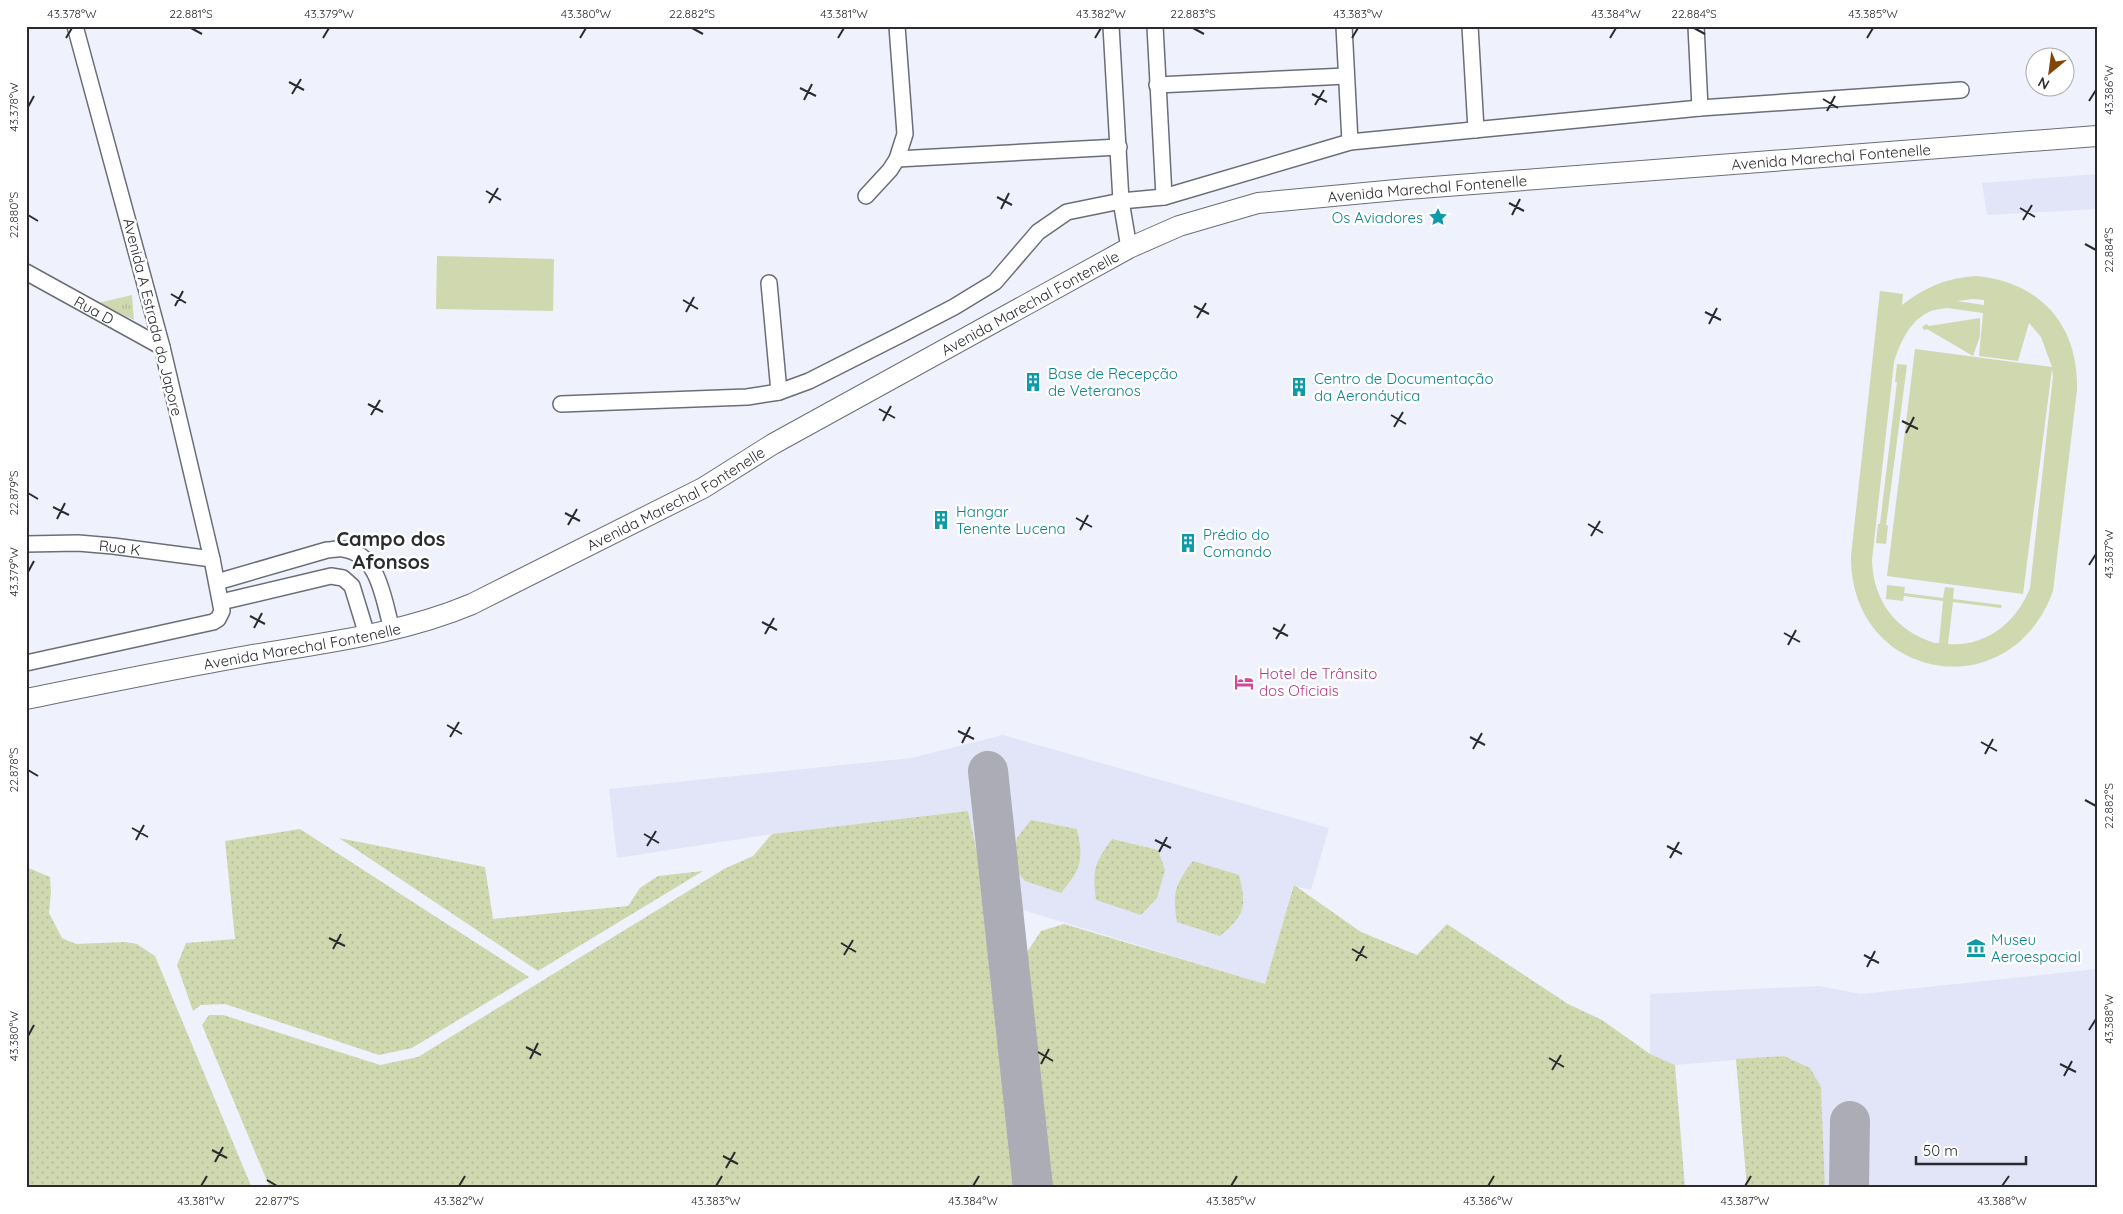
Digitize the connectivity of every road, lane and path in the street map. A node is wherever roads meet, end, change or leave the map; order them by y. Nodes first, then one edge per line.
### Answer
1 (75, 26) edge
2 (897, 26) edge
3 (1111, 26) edge
4 (1155, 26) edge
5 (1344, 26) edge
6 (1470, 26) edge
7 (1696, 26) edge
8 (1346, 76) junction
9 (1157, 85) junction
10 (1961, 90) dead end
11 (1700, 108) junction
12 (1476, 130) junction
13 (2097, 136) edge
14 (1350, 142) junction
15 (1119, 147) junction
16 (897, 159) junction
17 (866, 196) dead end
18 (1164, 197) junction
19 (1121, 201) junction
20 (1130, 248) junction
21 (26, 272) edge
22 (769, 283) dead end
23 (162, 347) junction
24 (779, 392) junction
25 (561, 404) dead end
26 (26, 544) edge
27 (355, 553) junction
28 (212, 558) junction
29 (264, 569) junction
30 (343, 578) junction
31 (217, 582) junction
32 (269, 592) junction
33 (221, 606) junction
34 (392, 629) junction
35 (367, 635) junction
36 (26, 663) edge
37 (26, 699) edge

1 - 23 street, Avenida A Estrada do Japore
2 - 16 street
3 - 15 street
4 - 9 street
5 - 8 street
6 - 12 street
7 - 11 street
8 - 9 street
8 - 14 street
9 - 18 street
10 - 11 street
11 - 12 street
12 - 14 street
13 - 20 main road, Avenida Marechal Fontenelle
14 - 18 street
15 - 16 street
15 - 19 street
16 - 17 street
18 - 19 street
19 - 20 street
19 - 24 street
20 - 34 main road, Avenida Marechal Fontenelle
21 - 23 street, Rua D
22 - 24 street
23 - 28 street, Avenida A Estrada do Japore
24 - 25 street
26 - 28 street, Rua K
27 - 29 street
27 - 30 street
27 - 34 street
28 - 31 street, Avenida A Estrada do Japore
29 - 31 street
29 - 32 street
30 - 32 street
30 - 35 street
31 - 33 street, Avenida A Estrada do Japore
32 - 33 street
33 - 36 street
34 - 35 main road, Avenida Marechal Fontenelle
35 - 37 main road, Avenida Marechal Fontenelle

